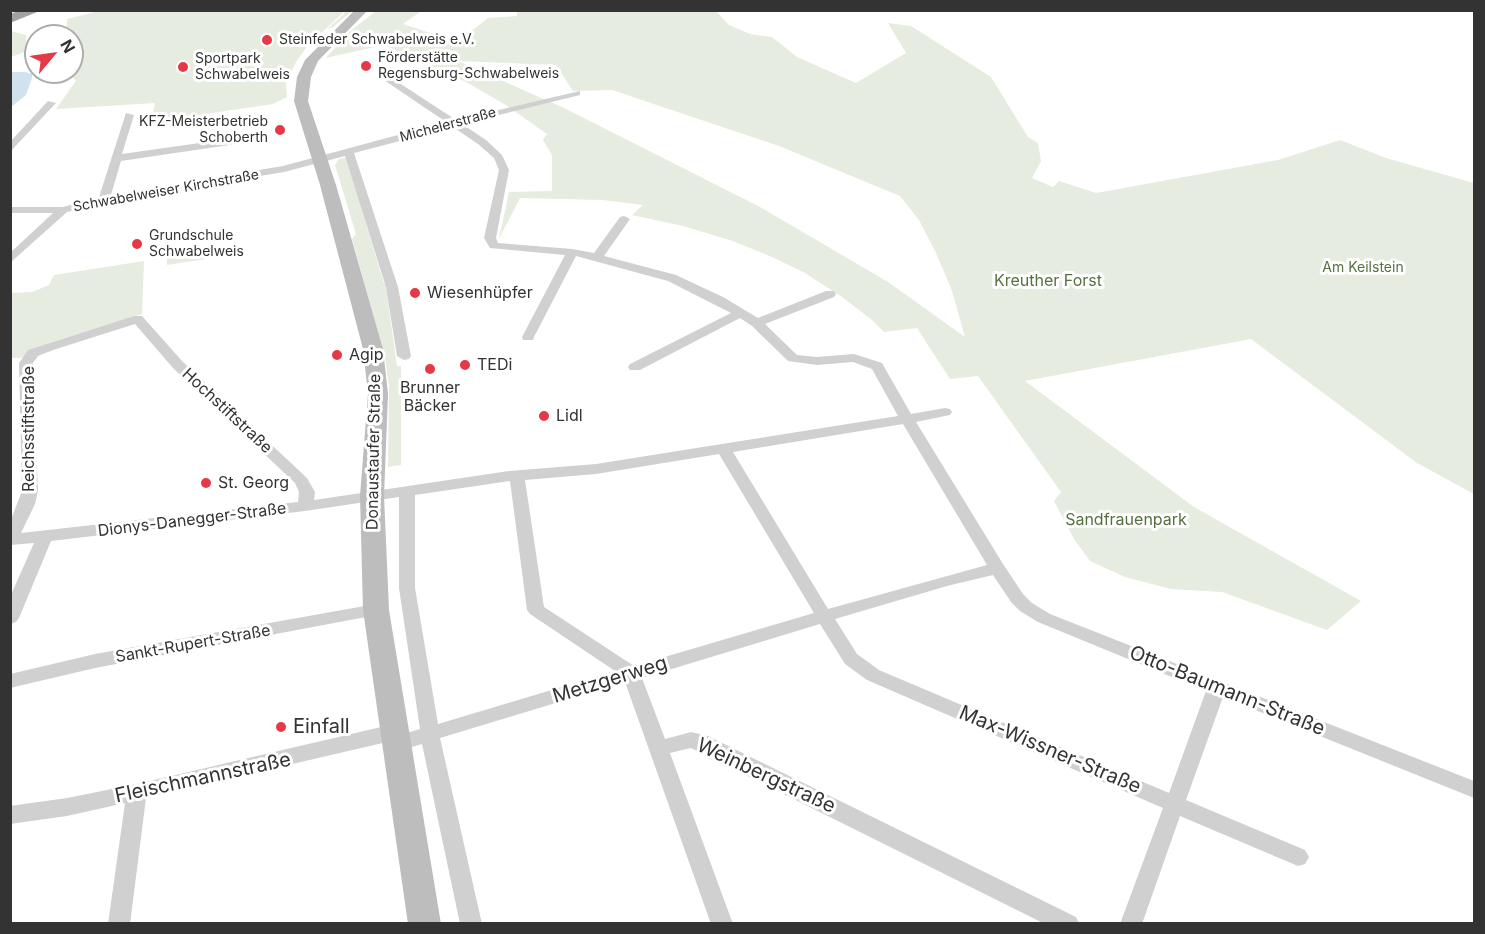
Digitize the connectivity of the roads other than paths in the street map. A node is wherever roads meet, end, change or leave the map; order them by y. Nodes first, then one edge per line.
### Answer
1 (17, 10) edge
2 (36, 10) edge
3 (362, 10) edge
4 (10, 12) edge
5 (10, 19) edge
6 (384, 76) dead end
7 (577, 93) dead end
8 (51, 103) dead end
9 (129, 115) dead end
10 (452, 123) junction
11 (263, 137) dead end
12 (10, 149) edge
13 (349, 152) junction
14 (118, 158) junction
15 (320, 160) junction
16 (104, 199) junction
17 (10, 210) edge
18 (63, 210) junction
19 (624, 219) dead end
20 (572, 252) junction
21 (597, 258) junction
22 (10, 260) edge
23 (831, 294) dead end
24 (740, 313) junction
25 (138, 319) joint
26 (757, 323) junction
27 (528, 337) dead end
28 (404, 356) dead end
29 (635, 367) dead end
30 (945, 412) dead end
31 (907, 419) junction
32 (724, 449) junction
33 (517, 476) junction
34 (407, 490) junction
35 (372, 496) junction
36 (305, 506) junction
37 (44, 537) junction
38 (10, 540) edge
39 (997, 568) junction
40 (376, 610) junction
41 (824, 616) junction
42 (10, 618) edge
43 (631, 673) junction
44 (10, 681) edge
45 (1217, 687) junction
46 (430, 735) junction
47 (394, 738) junction
48 (659, 748) junction
49 (1474, 790) edge
50 (137, 792) junction
51 (1175, 803) junction
52 (10, 815) edge
53 (1298, 857) dead end
54 (119, 924) edge
55 (425, 924) edge
56 (471, 924) edge
57 (723, 924) edge
58 (1068, 924) edge
59 (1131, 924) edge

1 - 4 highway
2 - 5 highway
3 - 15 main road, Donaustaufer Straße
6 - 10 street
7 - 10 street, Michelerstraße
8 - 12 street
9 - 14 street
10 - 13 street, Michelerstraße
10 - 20 street
11 - 14 street
13 - 15 street, Michelerstraße
13 - 28 street
14 - 16 street
15 - 16 street, Schwabelweiser Kirchstraße
15 - 35 main road, Donaustaufer Straße
16 - 18 street, Schwabelweiser Kirchstraße
17 - 18 street, Schwabelweiser Kirchstraße
18 - 22 street
19 - 21 street
20 - 21 street
20 - 27 street
21 - 24 street
23 - 26 street
24 - 26 street
24 - 29 street
25 - 36 street, Hochstiftstraße
25 - 38 street, Reichsstiftstraße
26 - 31 street
30 - 31 street
31 - 32 street
31 - 39 street
32 - 33 street
32 - 41 street
33 - 34 street
33 - 43 street
34 - 35 street
34 - 46 street, Donaustaufer Straße
35 - 36 street, Dionys-Danegger-Straße
35 - 40 main road, Donaustaufer Straße
36 - 37 street, Dionys-Danegger-Straße
37 - 38 street, Dionys-Danegger-Straße
37 - 42 street
39 - 41 street, Metzgerweg
39 - 45 street, Otto-Baumann-Straße
40 - 44 street, Sankt-Rupert-Straße
40 - 47 main road, Donaustaufer Straße
41 - 43 street, Metzgerweg
41 - 51 street, Max-Wissner-Straße
43 - 46 street, Metzgerweg
43 - 48 street
45 - 49 street, Otto-Baumann-Straße
45 - 51 street
46 - 47 street, Metzgerweg
46 - 56 street, Donaustaufer Straße
47 - 50 street, Fleischmannstraße
47 - 55 main road, Donaustaufer Straße
48 - 57 street
48 - 58 street, Weinbergstraße
50 - 52 street, Fleischmannstraße
50 - 54 street
51 - 53 street, Max-Wissner-Straße
51 - 59 street

